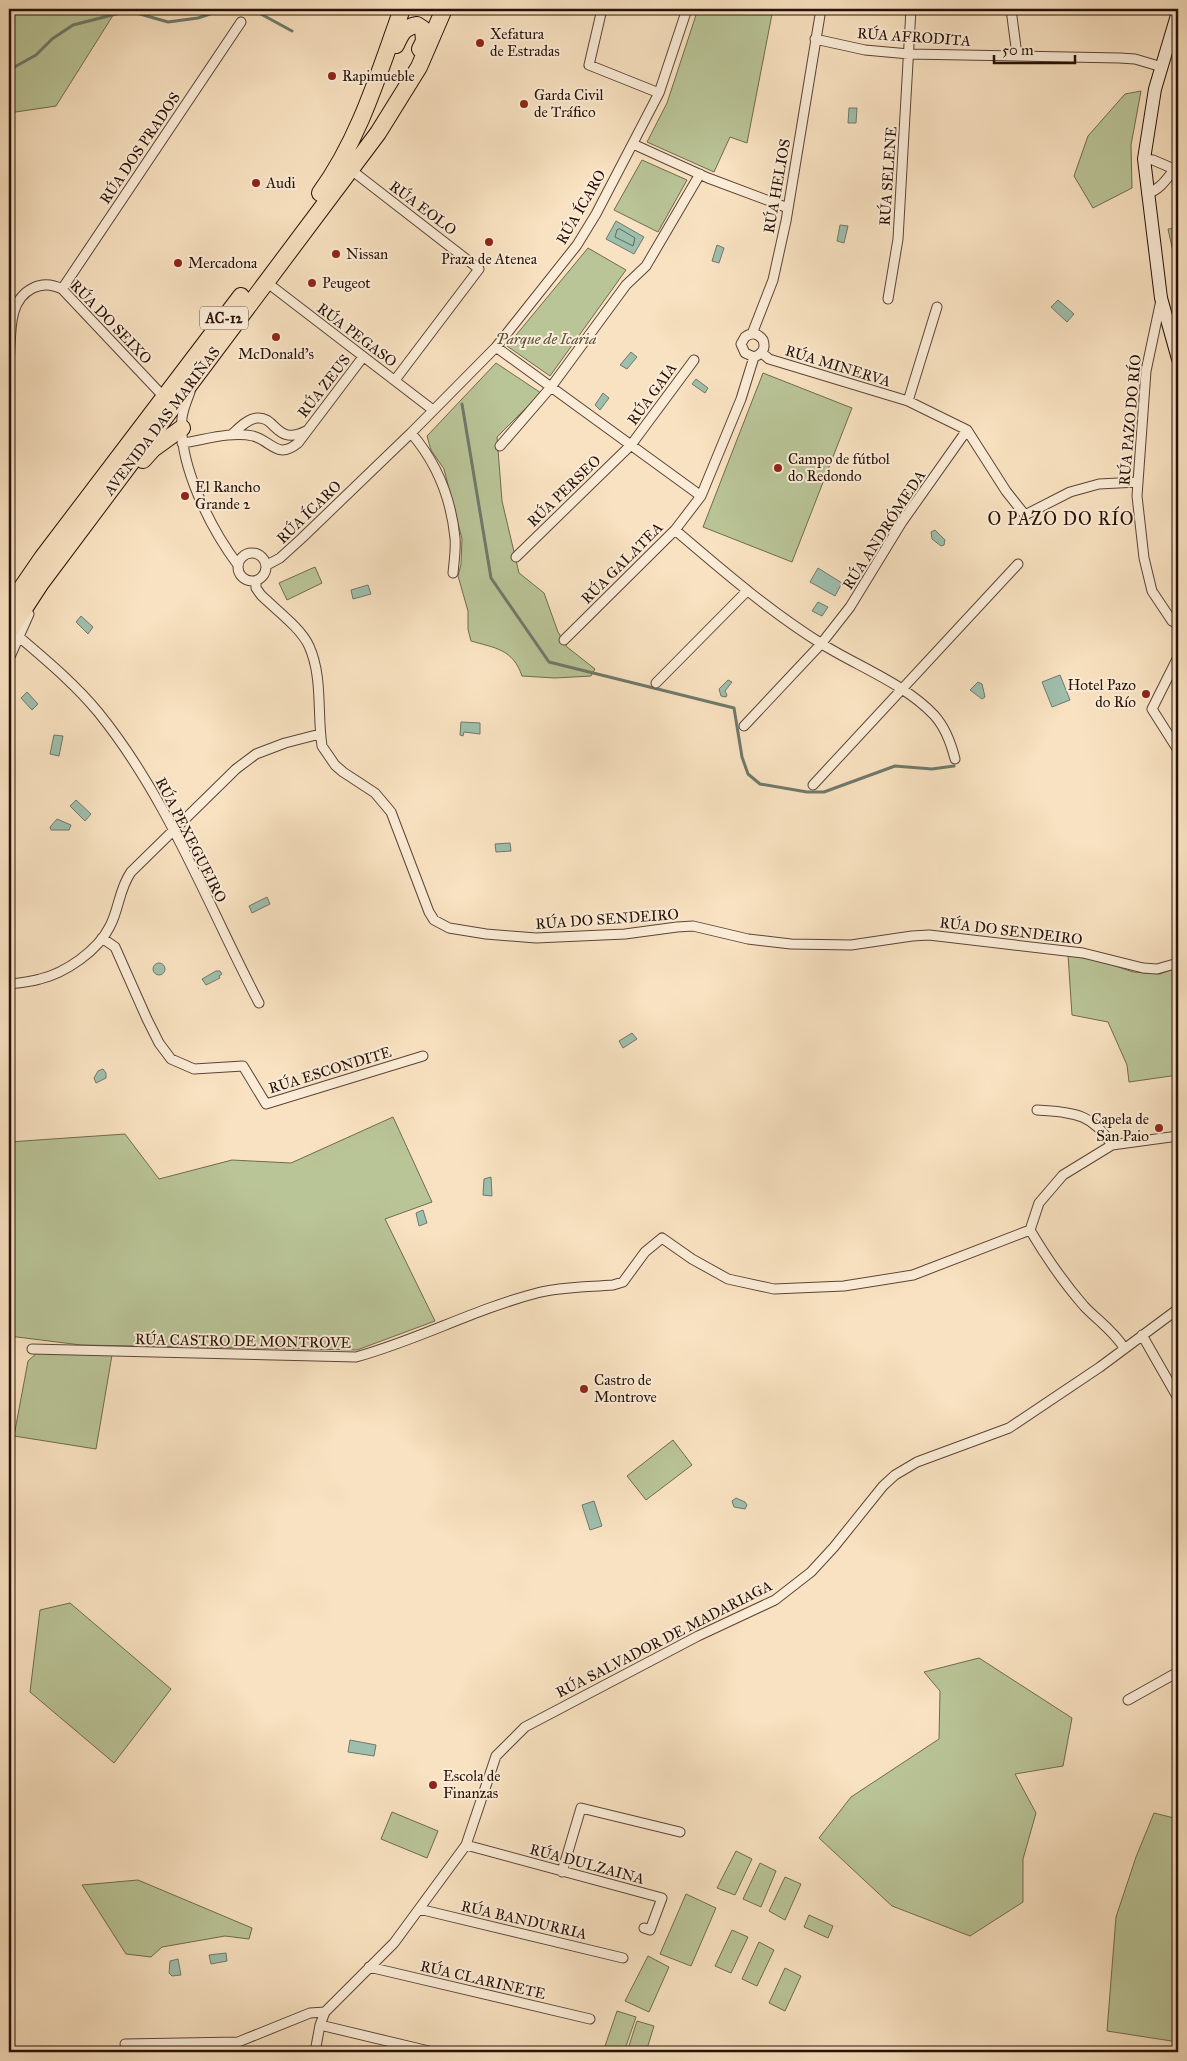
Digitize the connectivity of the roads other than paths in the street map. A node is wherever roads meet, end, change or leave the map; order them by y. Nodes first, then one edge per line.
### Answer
1 (402, 9) edge
2 (444, 9) edge
3 (602, 9) edge
4 (687, 9) edge
5 (821, 9) edge
6 (912, 9) edge
7 (1011, 9) edge
8 (1178, 12) edge
9 (241, 22) dead end
10 (815, 39) junction
11 (909, 54) junction
12 (1017, 55) junction
13 (1162, 67) junction
14 (406, 88) junction
15 (659, 93) junction
16 (364, 114) junction
17 (633, 144) junction
18 (1144, 159) junction
19 (1176, 167) edge
20 (350, 169) junction
21 (700, 174) junction
22 (1147, 194) junction
23 (788, 208) junction
24 (265, 281) junction
25 (62, 289) junction
26 (1161, 298) junction
27 (888, 299) dead end
28 (13, 302) edge
29 (937, 307) dead end
30 (752, 334) junction
31 (496, 347) junction
32 (758, 355) junction
33 (363, 357) junction
34 (1178, 359) edge
35 (694, 360) dead end
36 (9, 362) edge
37 (197, 373) junction
38 (395, 380) junction
39 (551, 387) junction
40 (163, 396) junction
41 (908, 401) junction
42 (433, 410) junction
43 (967, 430) junction
44 (306, 431) junction
45 (411, 433) junction
46 (230, 435) junction
47 (182, 436) junction
48 (631, 445) junction
49 (500, 446) dead end
50 (1138, 482) junction
51 (701, 496) junction
52 (675, 530) junction
53 (225, 546) junction
54 (63, 553) junction
55 (246, 554) junction
56 (516, 557) dead end
57 (1018, 564) dead end
58 (238, 565) junction
59 (267, 565) junction
60 (453, 573) dead end
61 (256, 581) junction
62 (747, 591) junction
63 (9, 606) edge
64 (1178, 624) edge
65 (14, 634) edge
66 (564, 640) dead end
67 (821, 644) junction
68 (1178, 657) edge
69 (9, 659) edge
70 (656, 683) dead end
71 (900, 689) junction
72 (744, 726) dead end
73 (320, 734) junction
74 (1178, 750) edge
75 (955, 759) dead end
76 (813, 785) dead end
77 (174, 831) junction
78 (102, 938) junction
79 (1178, 963) edge
80 (9, 984) edge
81 (258, 1004) dead end
82 (423, 1056) dead end
83 (1037, 1110) dead end
84 (1178, 1136) edge
85 (1112, 1145) junction
86 (1030, 1230) junction
87 (1178, 1308) edge
88 (1142, 1335) junction
89 (1124, 1348) junction
90 (32, 1349) dead end
91 (1178, 1398) edge
92 (1178, 1672) edge
93 (1128, 1700) dead end
94 (680, 1832) dead end
95 (466, 1845) junction
96 (562, 1872) junction
97 (419, 1909) junction
98 (644, 1928) dead end
99 (623, 1958) dead end
100 (369, 1967) junction
101 (325, 2012) junction
102 (590, 2019) dead end
103 (320, 2024) junction
104 (238, 2042) junction
105 (125, 2044) dead end
106 (233, 2052) edge
107 (315, 2052) edge
108 (433, 2052) edge

1 - 16 highway, AVENIDA DAS MARIÑAS / AC-12
2 - 14 highway, AVENIDA DAS MARIÑAS / AC-12
3 - 15 street
4 - 15 street, RÚA ÍCARO
5 - 10 street, RÚA HELIOS
6 - 11 street, RÚA SELENE
7 - 12 street
8 - 13 street
9 - 25 street, RÚA DOS PRADOS
10 - 11 street, RÚA AFRODITA
10 - 23 street, RÚA HELIOS
11 - 12 street, RÚA AFRODITA
11 - 27 street, RÚA SELENE
12 - 13 street, RÚA AFRODITA
13 - 18 street
14 - 16 highway
14 - 20 highway, AVENIDA DAS MARIÑAS / AC-12
15 - 17 street, RÚA ÍCARO
16 - 40 highway, AVENIDA DAS MARIÑAS / AC-12
17 - 21 street
17 - 31 street, RÚA ÍCARO
18 - 19 street
18 - 22 street
19 - 22 street
20 - 24 highway, AVENIDA DAS MARIÑAS / AC-12
20 - 38 street, RÚA EOLO
21 - 23 street
21 - 39 street
22 - 26 street
23 - 30 street, RÚA HELIOS
24 - 33 street, RÚA PEGASO
24 - 37 highway, AVENIDA DAS MARIÑAS / AC-12
25 - 28 street, RÚA DO SEIXO
25 - 40 street, RÚA DO SEIXO
26 - 34 street
26 - 50 street, RÚA PAZO DO RÍO
28 - 36 street
29 - 41 street
30 - 32 street
30 - 32 street, RÚA HELIOS
31 - 39 street
31 - 42 street, RÚA ÍCARO
32 - 41 street, RÚA MINERVA
32 - 51 street
33 - 38 street, RÚA PEGASO
33 - 44 street, RÚA ZEUS
35 - 48 street, RÚA GAIA
37 - 47 street
37 - 54 highway, AVENIDA DAS MARIÑAS / AC-12
38 - 42 street, RÚA PEGASO
39 - 48 street
39 - 49 street
40 - 63 highway, AVENIDA DAS MARIÑAS / AC-12
41 - 43 street, RÚA MINERVA
42 - 45 street, RÚA ÍCARO
43 - 50 street
43 - 67 street, RÚA ANDRÓMEDA
44 - 46 street, RÚA ZEUS
44 - 46 street, RÚA ZEUS
45 - 59 street, RÚA ÍCARO
45 - 60 street
46 - 47 street, RÚA ZEUS
47 - 53 street, RÚA DO SENDEIRO
47 - 54 highway
48 - 51 street
48 - 56 street, RÚA PERSEO
50 - 64 street, RÚA PAZO DO RÍO
51 - 52 street
52 - 62 street, RÚA GALATEA
52 - 66 street, RÚA GALATEA
53 - 55 street
53 - 58 street, RÚA DO SENDEIRO
54 - 65 highway, AVENIDA DAS MARIÑAS / AC-12
55 - 58 street
55 - 59 street
57 - 71 street
58 - 61 street, RÚA DO SENDEIRO
59 - 61 street
61 - 73 street, RÚA DO SENDEIRO
62 - 67 street, RÚA GALATEA
62 - 70 street
65 - 69 street
65 - 77 street, RÚA PEXEGUEIRO
67 - 71 street, RÚA GALATEA
67 - 72 street
68 - 74 street
71 - 75 street, RÚA GALATEA
71 - 76 street
73 - 77 street
73 - 79 street, RÚA DO SENDEIRO
77 - 78 street
77 - 81 street, RÚA PEXEGUEIRO
78 - 80 street
78 - 82 street, RÚA ESCONDITE
83 - 85 street
84 - 85 street
85 - 86 street
86 - 89 street
86 - 90 street, RÚA CASTRO DE MONTROVE
87 - 88 street, RÚA SALVADOR DE MADARIAGA
88 - 89 street, RÚA SALVADOR DE MADARIAGA
88 - 91 street
89 - 95 street, RÚA SALVADOR DE MADARIAGA
92 - 93 street
94 - 96 street
95 - 96 street, RÚA DULZAINA
95 - 97 street, RÚA SALVADOR DE MADARIAGA
96 - 98 street, RÚA DULZAINA
97 - 99 street, RÚA BANDURRIA
97 - 100 street, RÚA SALVADOR DE MADARIAGA
100 - 101 street, RÚA SALVADOR DE MADARIAGA
100 - 102 street, RÚA CLARINETE
101 - 103 street
101 - 104 street
103 - 107 street
103 - 108 street
104 - 105 street
104 - 106 street

